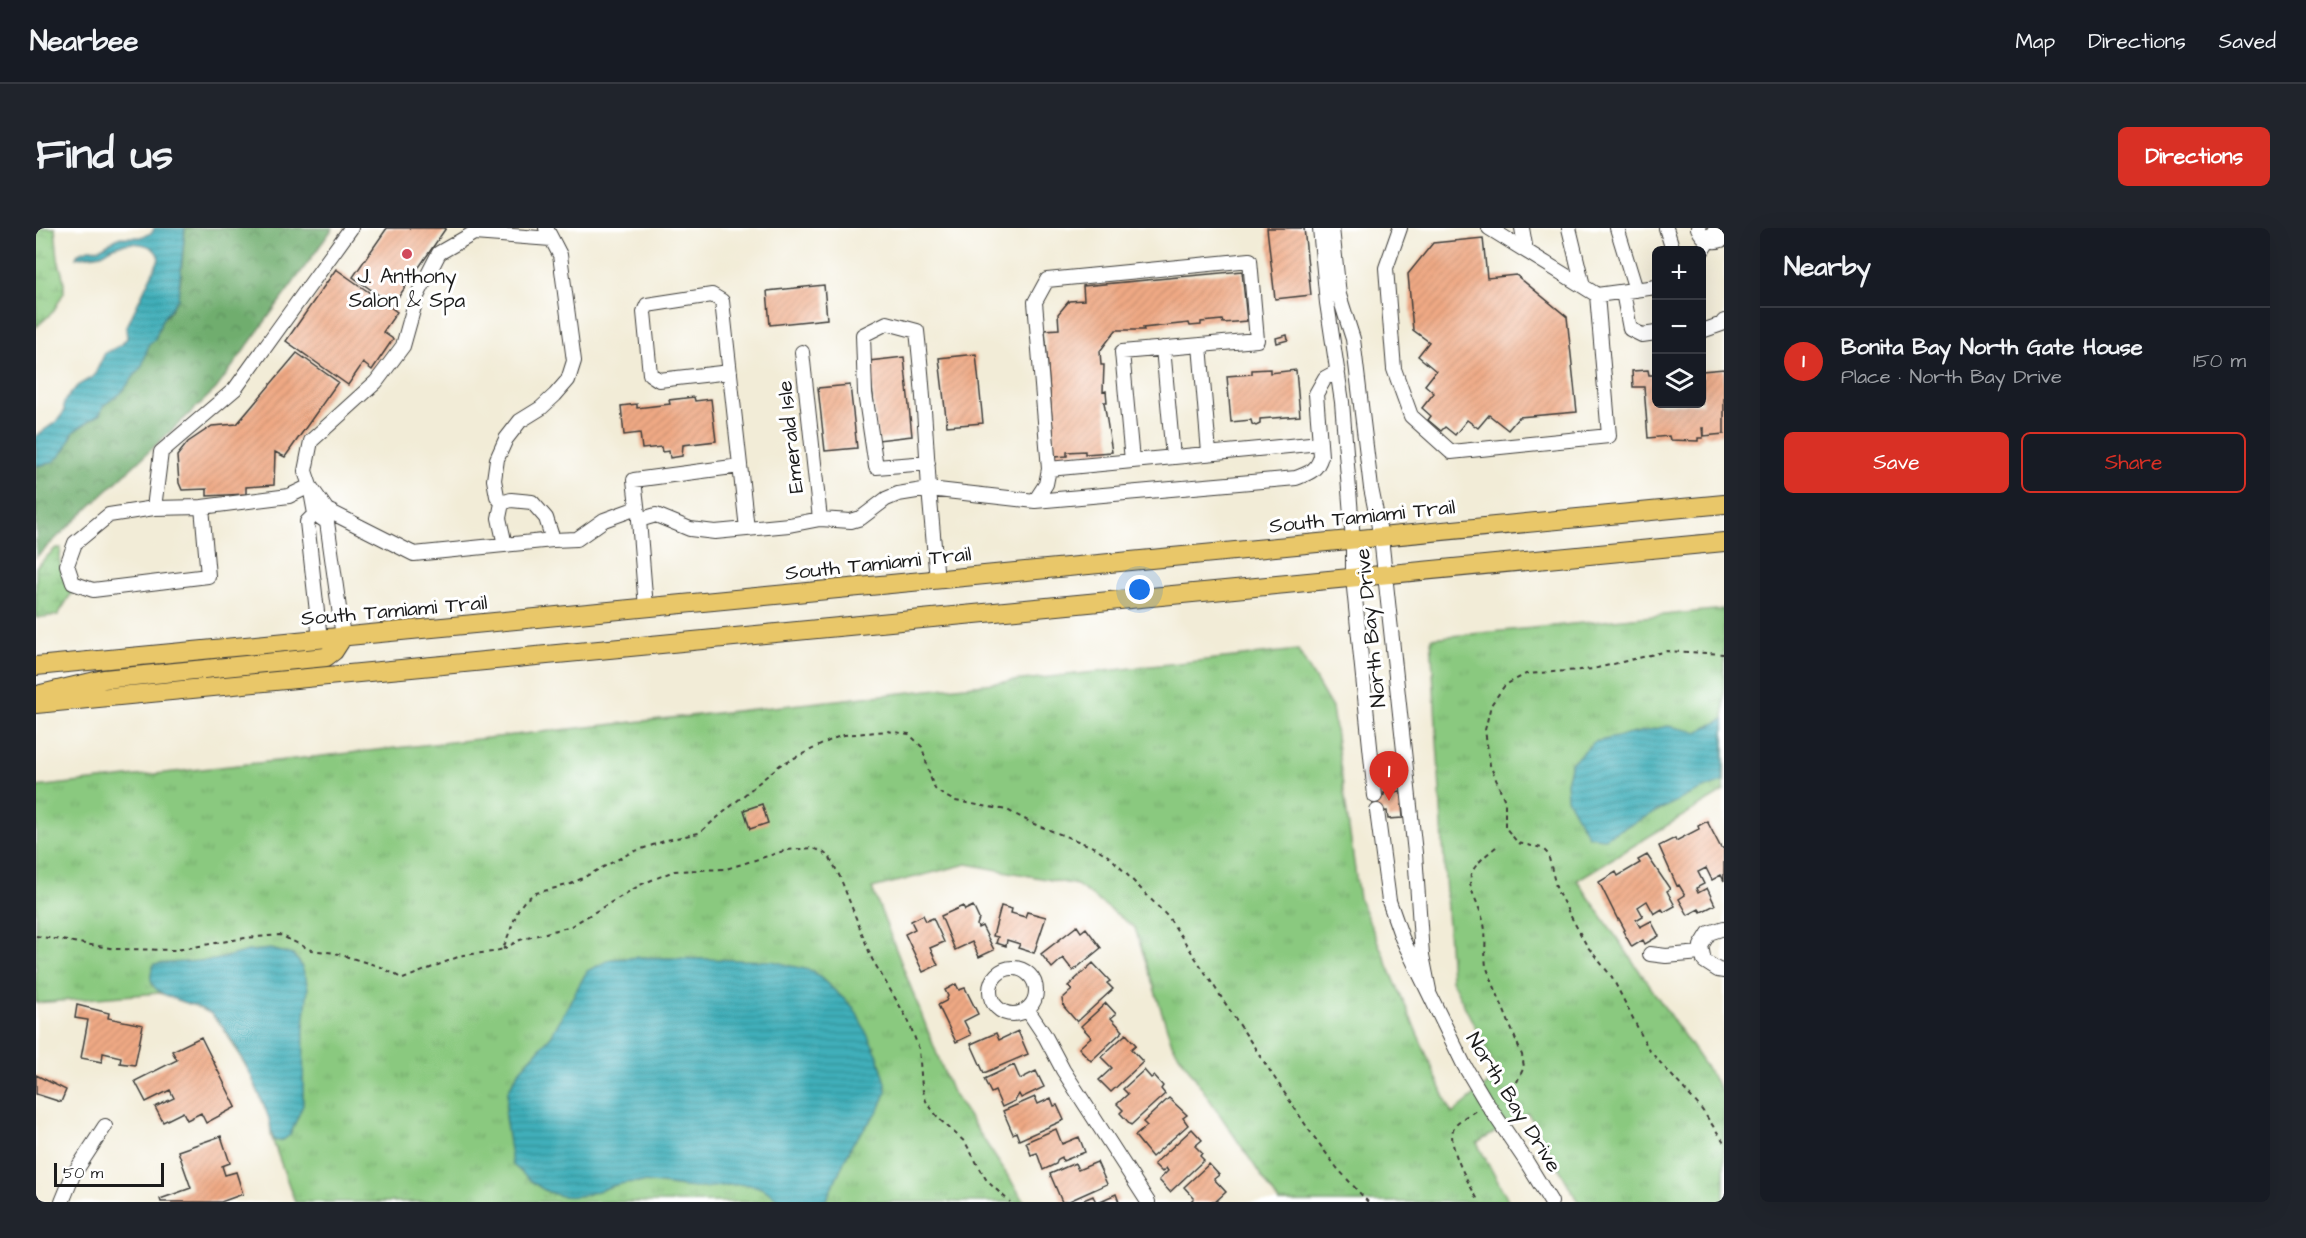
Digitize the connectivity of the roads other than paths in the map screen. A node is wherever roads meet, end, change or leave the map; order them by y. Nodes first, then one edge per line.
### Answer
1 (351, 228) edge
2 (1400, 228) edge
3 (1489, 228) edge
4 (1522, 228) edge
5 (1569, 228) edge
6 (1617, 228) edge
7 (1666, 228) edge
8 (1698, 228) edge
9 (1326, 230) edge
10 (548, 234) edge
11 (1713, 240) edge
12 (1672, 246) edge
13 (1526, 251) junction
14 (1724, 255) edge
15 (1583, 286) junction
16 (1652, 288) edge
17 (1629, 291) junction
18 (1597, 295) junction
19 (1724, 321) edge
20 (1706, 329) edge
21 (1652, 334) edge
22 (1200, 345) junction
23 (1163, 348) junction
24 (802, 352) dead end
25 (1338, 371) junction
26 (730, 372) junction
27 (1320, 442) junction
28 (1209, 453) junction
29 (1173, 457) junction
30 (1132, 461) junction
31 (928, 463) junction
32 (740, 466) junction
33 (1049, 469) junction
34 (310, 486) junction
35 (929, 489) junction
36 (1035, 501) junction
37 (502, 503) junction
38 (1724, 504) edge
39 (202, 507) junction
40 (154, 508) junction
41 (315, 514) junction
42 (638, 514) junction
43 (820, 519) junction
44 (747, 529) junction
45 (1381, 537) junction
46 (553, 540) junction
47 (1353, 540) junction
48 (1724, 542) edge
49 (505, 545) junction
50 (1385, 575) junction
51 (1353, 578) junction
52 (937, 580) junction
53 (646, 608) junction
54 (343, 638) junction
55 (320, 639) junction
56 (36, 666) edge
57 (36, 696) edge
58 (36, 704) edge
59 (1376, 796) dead end
60 (1377, 811) dead end
61 (1724, 928) edge
62 (1701, 953) junction
63 (1650, 954) dead end
64 (1724, 971) edge
65 (1429, 990) junction
66 (1027, 1009) dead end
67 (105, 1126) dead end
68 (62, 1202) edge
69 (1148, 1202) edge
70 (1551, 1202) edge

1 - 40 street
2 - 18 street
3 - 13 street
4 - 13 street
5 - 15 street
6 - 17 street
7 - 12 street
8 - 11 street
9 - 25 street, North Bay Drive
9 - 45 street, North Bay Drive
10 - 34 street
10 - 37 street
11 - 14 street
13 - 15 street
15 - 18 street
16 - 17 street
17 - 18 street
17 - 21 street
19 - 20 street
22 - 23 street
22 - 28 street
22 - 33 street
23 - 29 street
23 - 30 street
24 - 43 street, Emerald Isle
25 - 27 street
25 - 47 street, North Bay Drive
26 - 26 street
26 - 32 street
27 - 28 street
27 - 36 street, Emerald Isle
28 - 29 street
29 - 30 street
30 - 33 street
31 - 31 street
31 - 35 street
32 - 42 street
32 - 44 street
33 - 36 street
34 - 39 street
34 - 41 street
34 - 49 street, Emerald Isle
35 - 36 street, Emerald Isle
35 - 43 street, Emerald Isle
35 - 52 street
37 - 46 street
37 - 49 street
38 - 45 main road, South Tamiami Trail
39 - 40 street
39 - 40 street
41 - 54 street
41 - 55 street
42 - 44 street, Emerald Isle
42 - 46 street, Emerald Isle
42 - 53 street
43 - 44 street, Emerald Isle
45 - 47 main road, South Tamiami Trail
45 - 50 street, North Bay Drive
46 - 49 street, Emerald Isle
47 - 51 street, North Bay Drive
47 - 52 main road, South Tamiami Trail
48 - 50 main road
50 - 51 main road
50 - 65 street, North Bay Drive
51 - 58 main road
51 - 59 street, North Bay Drive
52 - 53 main road, South Tamiami Trail
53 - 54 main road, South Tamiami Trail
54 - 55 main road, South Tamiami Trail
54 - 57 main road
55 - 56 main road, South Tamiami Trail
60 - 65 street, North Bay Drive
61 - 62 street
62 - 63 street
62 - 64 street
65 - 70 street, North Bay Drive
66 - 69 street
67 - 68 street

